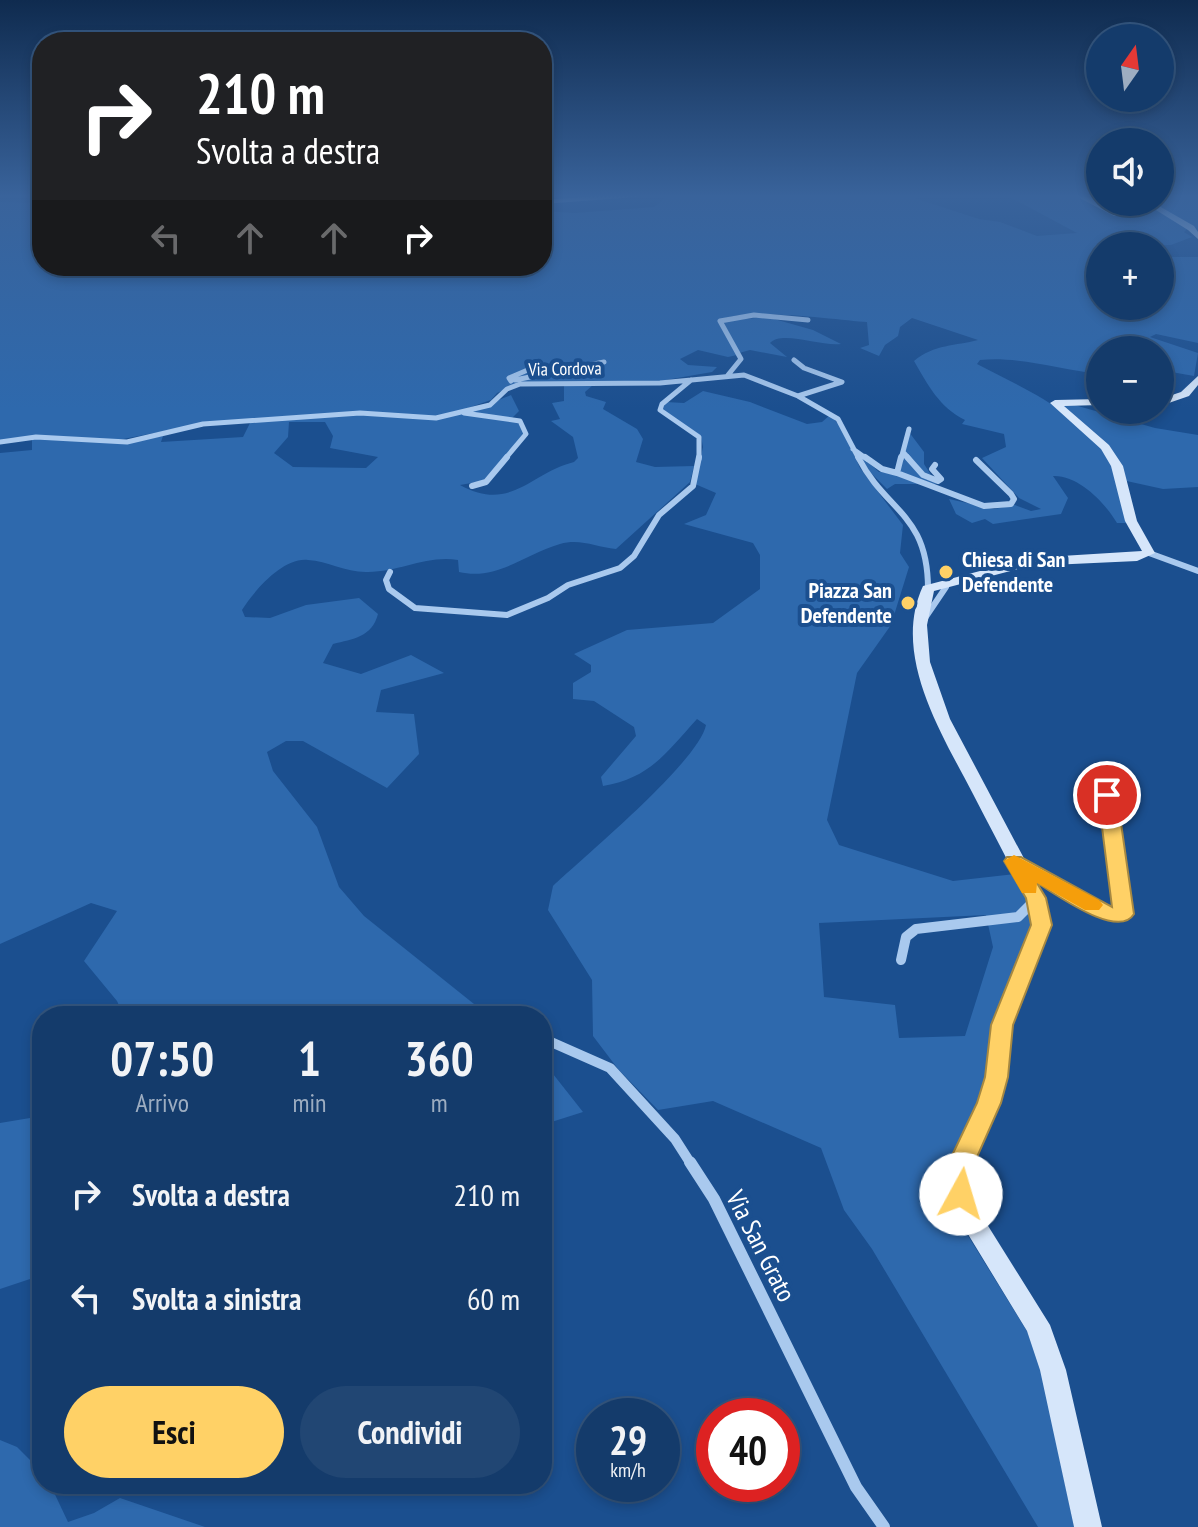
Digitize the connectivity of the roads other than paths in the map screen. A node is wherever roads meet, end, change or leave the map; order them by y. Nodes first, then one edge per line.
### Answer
1 (808, 320) dead end
2 (794, 360) dead end
3 (604, 362) dead end
4 (537, 366) dead end
5 (728, 375) junction
6 (1198, 379) edge
7 (691, 380) junction
8 (511, 384) junction
9 (798, 396) junction
10 (1174, 398) edge
11 (1086, 402) edge
12 (459, 412) junction
13 (909, 429) dead end
14 (0, 442) edge
15 (853, 449) junction
16 (903, 452) junction
17 (976, 460) dead end
18 (935, 465) dead end
19 (897, 473) junction
20 (472, 486) dead end
21 (1149, 553) junction
22 (1198, 571) edge
23 (390, 572) dead end
24 (946, 587) junction
25 (928, 589) junction
26 (920, 625) junction
27 (1107, 795) dead end
28 (1014, 861) junction
29 (1036, 898) junction
30 (901, 960) dead end
31 (552, 1042) edge
32 (884, 1527) edge
33 (1088, 1527) edge

1 - 5 street
2 - 9 street
3 - 8 street
4 - 8 street
5 - 7 street, Via Cordova
5 - 9 street, Via Cordova
6 - 10 street
7 - 8 street, Via Cordova
7 - 23 street
8 - 12 street, Via Cordova
9 - 15 street, Via Cordova
11 - 21 street
12 - 14 street, Via Cordova
12 - 20 street
13 - 16 street
15 - 19 street
15 - 25 street, Via Cordova
16 - 18 street
16 - 19 street
17 - 19 street
21 - 22 street
21 - 24 street
24 - 25 street
24 - 26 street
25 - 26 street
26 - 28 street
27 - 28 street
28 - 29 street
29 - 30 street
29 - 33 street
31 - 32 street, Via San Grato

